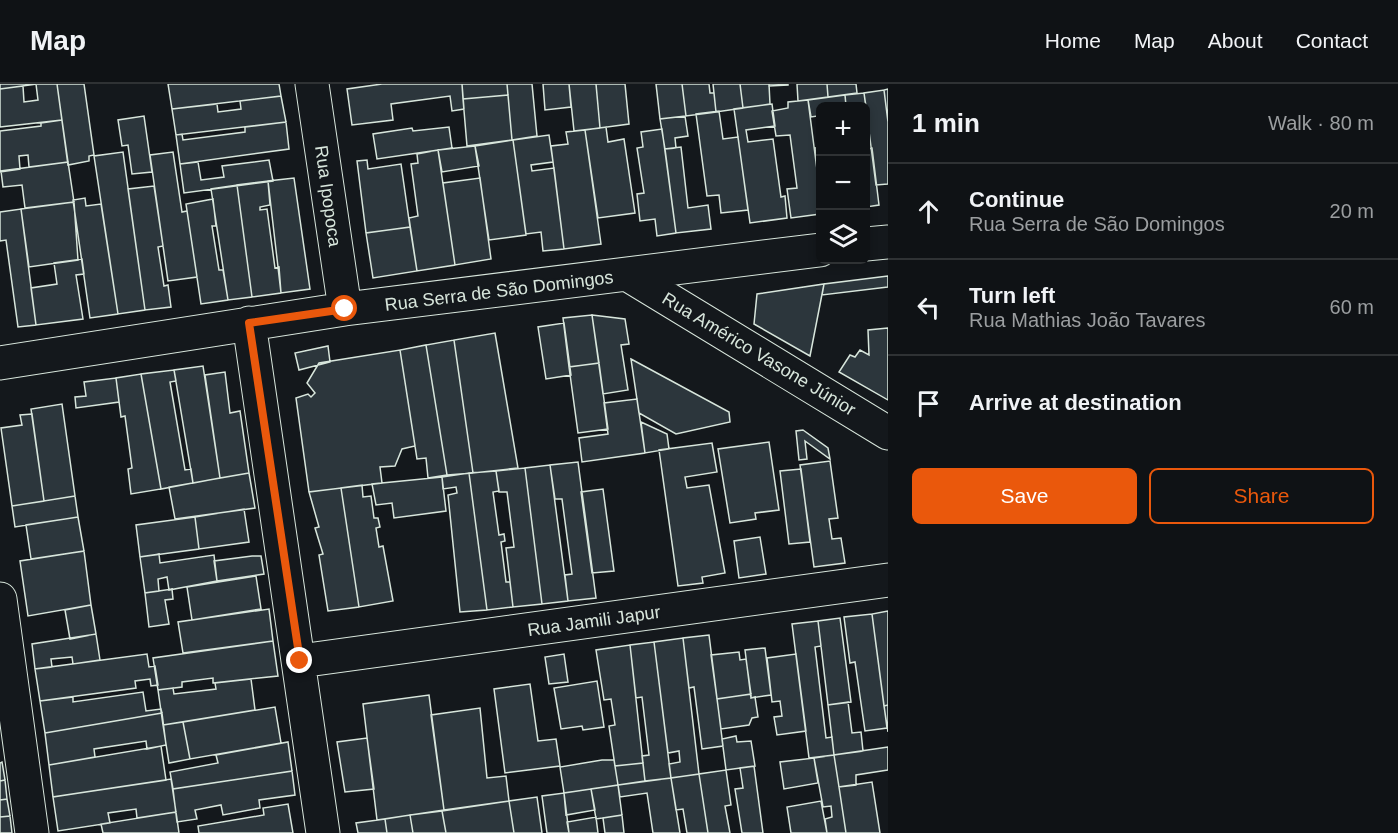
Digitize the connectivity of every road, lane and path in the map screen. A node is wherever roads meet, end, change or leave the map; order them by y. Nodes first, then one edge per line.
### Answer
1 (312, 84) edge
2 (888, 242) edge
3 (870, 244) edge
4 (816, 251) edge
5 (630, 276) junction
6 (345, 309) junction
7 (249, 323) junction
8 (0, 363) edge
9 (888, 433) edge
10 (888, 580) edge
11 (0, 599) edge
12 (300, 661) junction
13 (32, 833) edge
14 (323, 833) edge

1 - 6 street, Rua Ipopoca
2 - 3 street
4 - 5 street, Rua Serra de São Domingos
5 - 6 street, Rua Serra de São Domingos
5 - 9 street, Rua Américo Vasone Júnior
6 - 7 street, Rua Serra de São Domingos
7 - 8 street, Rua Serra de São Domingos
7 - 12 street
10 - 12 street, Rua Jamili Japur
11 - 13 street
12 - 14 street

